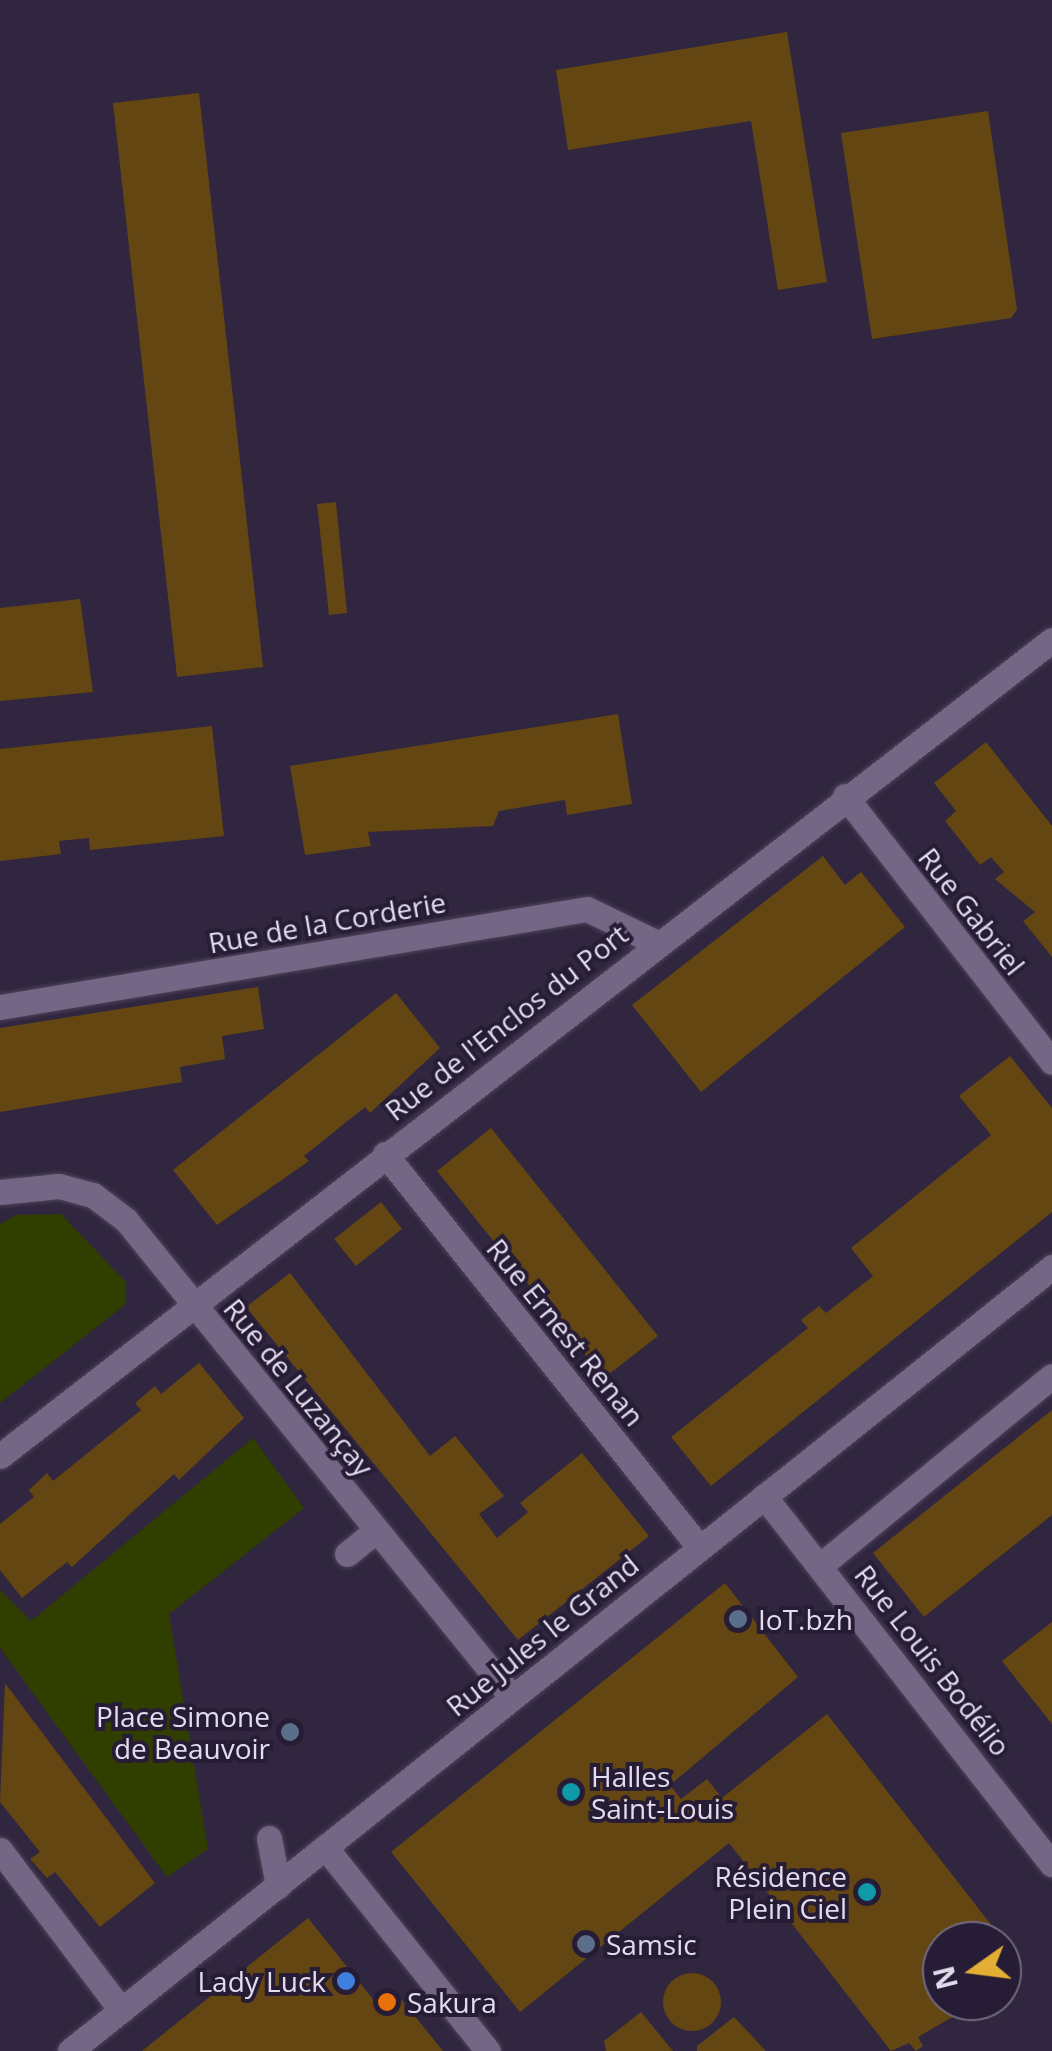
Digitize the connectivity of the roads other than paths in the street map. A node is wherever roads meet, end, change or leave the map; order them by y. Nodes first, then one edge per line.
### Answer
1 (1052, 640) edge
2 (846, 796) junction
3 (657, 943) junction
4 (0, 1008) edge
5 (1052, 1062) edge
6 (385, 1154) junction
7 (0, 1192) edge
8 (1052, 1267) edge
9 (192, 1304) junction
10 (1052, 1376) edge
11 (0, 1456) edge
12 (764, 1496) junction
13 (377, 1530) junction
14 (700, 1548) junction
15 (347, 1554) dead end
16 (821, 1565) junction
17 (512, 1697) junction
18 (269, 1838) dead end
19 (326, 1848) junction
20 (0, 1850) edge
21 (1052, 1864) edge
22 (278, 1886) junction
23 (121, 2010) junction
24 (70, 2051) edge
25 (488, 2051) edge

1 - 2 street, Rue de l'Enclos du Port
2 - 3 street, Rue de l'Enclos du Port
2 - 5 street, Rue Gabriel
3 - 4 street, Rue de la Corderie
3 - 6 street, Rue de l'Enclos du Port
6 - 9 street, Rue de l'Enclos du Port
6 - 14 street, Rue Ernest Renan
7 - 9 street, Rue de Luzançay
8 - 12 street, Rue Jules le Grand
9 - 11 street, Rue de l'Enclos du Port
9 - 13 street, Rue de Luzançay
10 - 16 street
12 - 14 street, Rue Jules le Grand
12 - 16 street, Rue Louis Bodélio
13 - 15 street
13 - 17 street, Rue de Luzançay
14 - 17 street, Rue Jules le Grand
16 - 21 street, Rue Louis Bodélio
17 - 19 street, Rue Jules le Grand
18 - 22 street
19 - 22 street, Rue Jules le Grand
19 - 25 street
20 - 23 street
22 - 23 street, Rue Jules le Grand
23 - 24 street, Rue Jules le Grand

